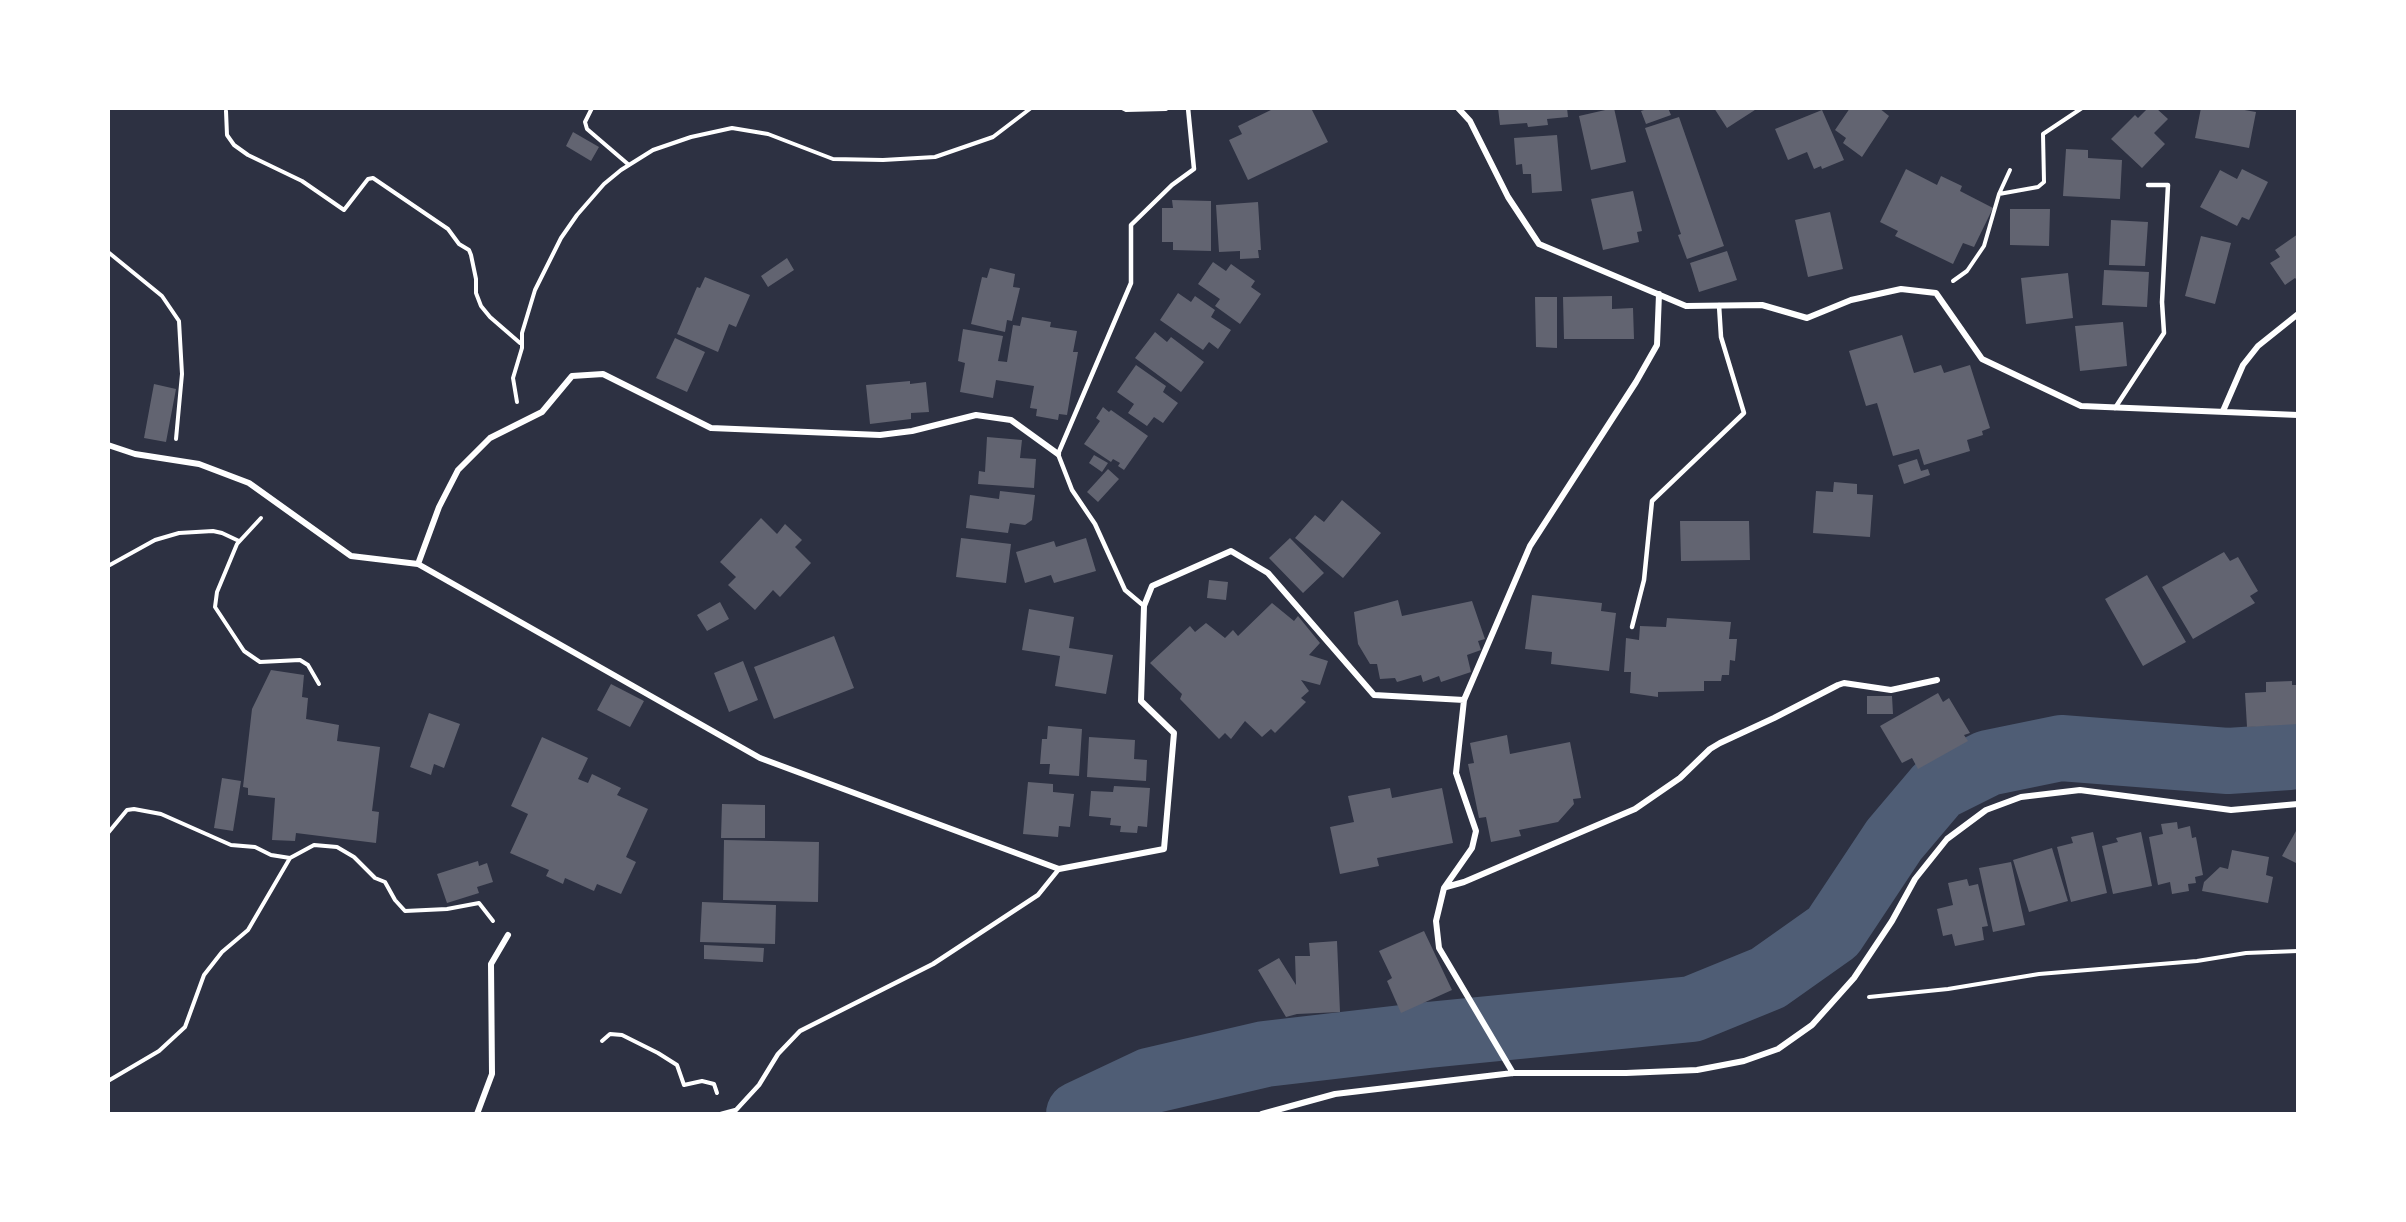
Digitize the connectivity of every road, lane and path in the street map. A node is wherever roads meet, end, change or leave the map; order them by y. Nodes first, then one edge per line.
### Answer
1 (592, 108) edge
2 (1030, 108) edge
3 (1122, 108) edge
4 (1172, 108) edge
5 (1188, 108) edge
6 (1458, 108) edge
7 (2082, 108) edge
8 (226, 111) dead end
9 (629, 165) junction
10 (2010, 170) dead end
11 (2148, 185) dead end
12 (1999, 194) junction
13 (108, 252) edge
14 (1936, 293) junction
15 (1659, 294) junction
16 (1719, 305) junction
17 (2298, 314) edge
18 (521, 343) junction
19 (2115, 408) junction
20 (2223, 411) junction
21 (2298, 415) edge
22 (530, 419) junction
23 (108, 445) edge
24 (1058, 454) junction
25 (175, 461) junction
26 (276, 503) junction
27 (239, 541) junction
28 (418, 564) junction
29 (108, 566) edge
30 (1144, 606) junction
31 (1632, 627) dead end
32 (1937, 680) dead end
33 (319, 684) dead end
34 (1464, 700) junction
35 (2298, 804) edge
36 (108, 833) edge
37 (290, 858) junction
38 (1059, 869) junction
39 (1444, 888) junction
40 (508, 935) joint
41 (2298, 951) edge
42 (1835, 999) junction
43 (602, 1041) dead end
44 (1513, 1073) junction
45 (108, 1081) edge
46 (723, 1113) edge
47 (477, 1114) edge
48 (1263, 1114) edge

1 - 9 path
2 - 9 path
3 - 4 path
5 - 24 lane
6 - 15 street
7 - 12 path
8 - 18 path
9 - 18 path
10 - 12 path
11 - 19 lane
12 - 14 path
13 - 25 path
14 - 16 street
14 - 19 street
15 - 16 street
15 - 34 street
16 - 31 lane
17 - 20 street
18 - 22 path
19 - 20 street
20 - 21 street
22 - 24 street
22 - 28 street
23 - 25 street
24 - 30 lane
25 - 26 street
26 - 27 path
26 - 28 street
27 - 29 path
27 - 33 path
28 - 38 street
30 - 34 street
30 - 38 street
32 - 39 street
34 - 39 street
35 - 42 street
36 - 37 path
37 - 40 path
37 - 45 path
38 - 46 lane
39 - 44 street
40 - 47 street
41 - 42 path
42 - 44 street
43 - 46 path
44 - 48 street

